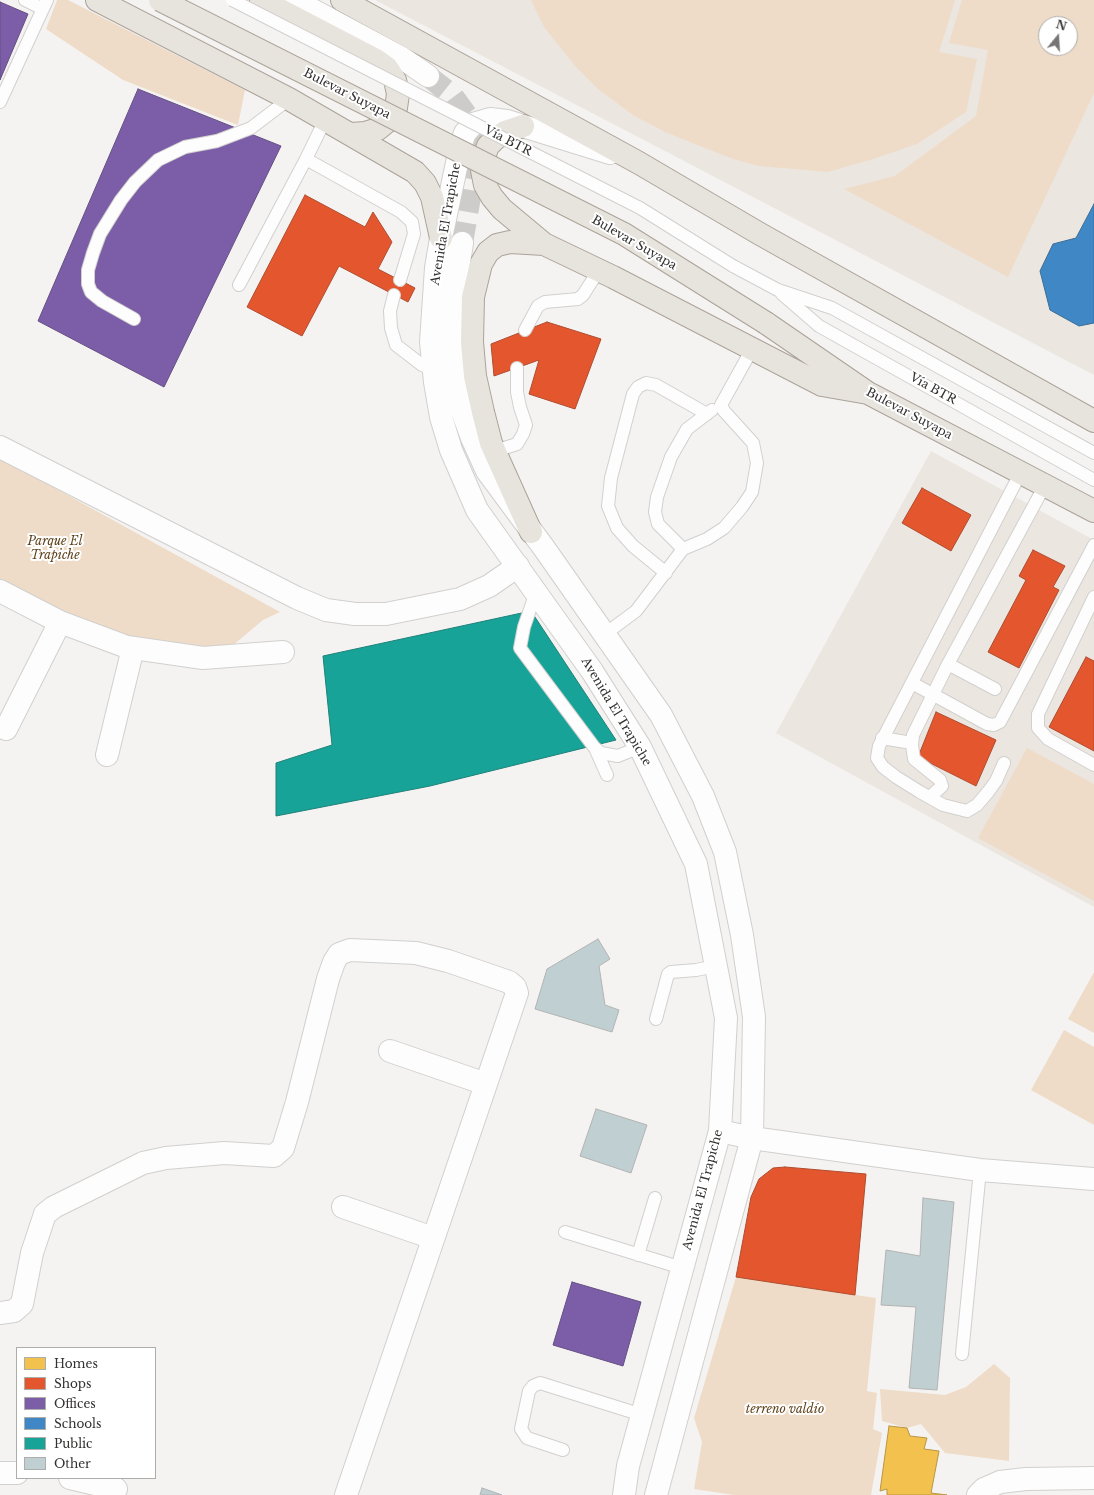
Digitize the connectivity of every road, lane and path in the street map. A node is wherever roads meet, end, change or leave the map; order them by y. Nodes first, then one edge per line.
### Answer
1 (25, 0) edge
2 (97, 0) edge
3 (160, 0) edge
4 (232, 0) edge
5 (261, 0) edge
6 (294, 0) edge
7 (342, 0) edge
8 (45, 4) edge
9 (428, 76) tunnel mouth
10 (289, 99) junction
11 (0, 102) edge
12 (325, 120) junction
13 (523, 126) junction
14 (351, 134) junction
15 (306, 159) junction
16 (639, 164) junction
17 (441, 238) junction
18 (462, 243) tunnel mouth
19 (544, 244) junction
20 (599, 270) junction
21 (400, 280) dead end
22 (239, 285) dead end
23 (778, 290) junction
24 (394, 295) dead end
25 (134, 319) dead end
26 (525, 330) dead end
27 (752, 348) junction
28 (433, 368) junction
29 (517, 368) dead end
30 (868, 393) junction
31 (721, 405) junction
32 (707, 414) junction
33 (1094, 421) edge
34 (0, 447) edge
35 (495, 451) junction
36 (1094, 453) edge
37 (1021, 472) junction
38 (1094, 480) edge
39 (1045, 485) junction
40 (1094, 512) edge
41 (532, 532) junction
42 (1094, 545) edge
43 (683, 549) junction
44 (518, 566) junction
45 (666, 573) junction
46 (0, 590) edge
47 (536, 592) junction
48 (1092, 604) edge
49 (60, 622) junction
50 (605, 634) junction
51 (133, 648) junction
52 (283, 652) dead end
53 (948, 664) junction
54 (912, 683) junction
55 (995, 688) dead end
56 (934, 694) junction
57 (661, 715) junction
58 (6, 729) dead end
59 (882, 738) junction
60 (912, 743) junction
61 (594, 747) junction
62 (640, 747) junction
63 (107, 755) dead end
64 (1004, 763) dead end
65 (1094, 765) edge
66 (607, 775) dead end
67 (930, 797) junction
68 (716, 966) junction
69 (656, 1019) dead end
70 (390, 1051) dead end
71 (486, 1084) junction
72 (720, 1131) junction
73 (752, 1138) junction
74 (980, 1170) junction
75 (1094, 1179) edge
76 (655, 1198) dead end
77 (343, 1207) dead end
78 (565, 1232) dead end
79 (433, 1238) junction
80 (638, 1255) junction
81 (682, 1268) junction
82 (0, 1313) edge
83 (962, 1354) dead end
84 (642, 1415) junction
85 (563, 1450) dead end
86 (0, 1473) edge
87 (16, 1473) edge
88 (1094, 1478) edge
89 (74, 1479) edge
90 (116, 1489) dead end
91 (346, 1495) edge
92 (624, 1495) edge
93 (656, 1495) edge
94 (978, 1495) edge

1 - 8 lane
2 - 10 main road
3 - 30 main road, Bulevar Suyapa, bridge
4 - 23 lane, Vía BTR, bridge
5 - 14 main road
6 - 9 main road
7 - 16 main road
8 - 11 lane
10 - 12 main road
10 - 25 lane
12 - 14 main road
12 - 15 lane
13 - 16 main road, Avenida El Trapiche
13 - 17 main road, Avenida El Trapiche
13 - 19 main road
14 - 17 main road
15 - 21 lane
15 - 22 lane
16 - 33 main road
17 - 28 main road, Avenida El Trapiche
18 - 41 main road, Avenida El Trapiche
19 - 20 main road
19 - 35 main road
20 - 26 lane
20 - 27 main road
23 - 36 lane, Vía BTR
23 - 38 lane, Vía BTR
24 - 28 lane
27 - 30 main road
27 - 31 lane
28 - 44 main road, Avenida El Trapiche
29 - 35 lane
30 - 37 main road, Bulevar Suyapa
31 - 32 lane
31 - 43 lane
32 - 43 lane
32 - 45 lane
34 - 44 main road
35 - 41 main road
37 - 39 main road, Bulevar Suyapa
37 - 54 lane
39 - 40 main road, Bulevar Suyapa
39 - 53 lane
41 - 50 main road, Avenida El Trapiche
42 - 56 lane
43 - 45 lane
44 - 47 main road, Avenida El Trapiche
44 - 57 main road
45 - 50 lane
46 - 49 main road
47 - 61 lane
47 - 62 main road, Avenida El Trapiche
48 - 65 lane
49 - 51 main road
49 - 58 main road
50 - 57 main road, Avenida El Trapiche
51 - 52 main road
51 - 63 main road
53 - 55 lane
53 - 56 lane
54 - 56 lane
54 - 59 lane
56 - 60 lane
57 - 73 main road, Avenida El Trapiche
59 - 60 lane
59 - 67 lane
60 - 67 lane
61 - 62 lane
61 - 66 lane
62 - 68 main road, Avenida El Trapiche
64 - 67 lane
68 - 69 lane
68 - 72 main road, Avenida El Trapiche
70 - 71 main road
71 - 79 main road
71 - 82 main road
72 - 73 main road
72 - 81 main road, Avenida El Trapiche
73 - 74 main road
73 - 93 main road, Avenida El Trapiche
74 - 75 main road
74 - 83 lane
76 - 80 lane
77 - 79 main road
78 - 80 lane
79 - 91 main road
80 - 81 lane
81 - 84 main road, Avenida El Trapiche
84 - 85 lane
84 - 92 main road, Avenida El Trapiche
86 - 87 main road
88 - 94 main road
89 - 90 main road

